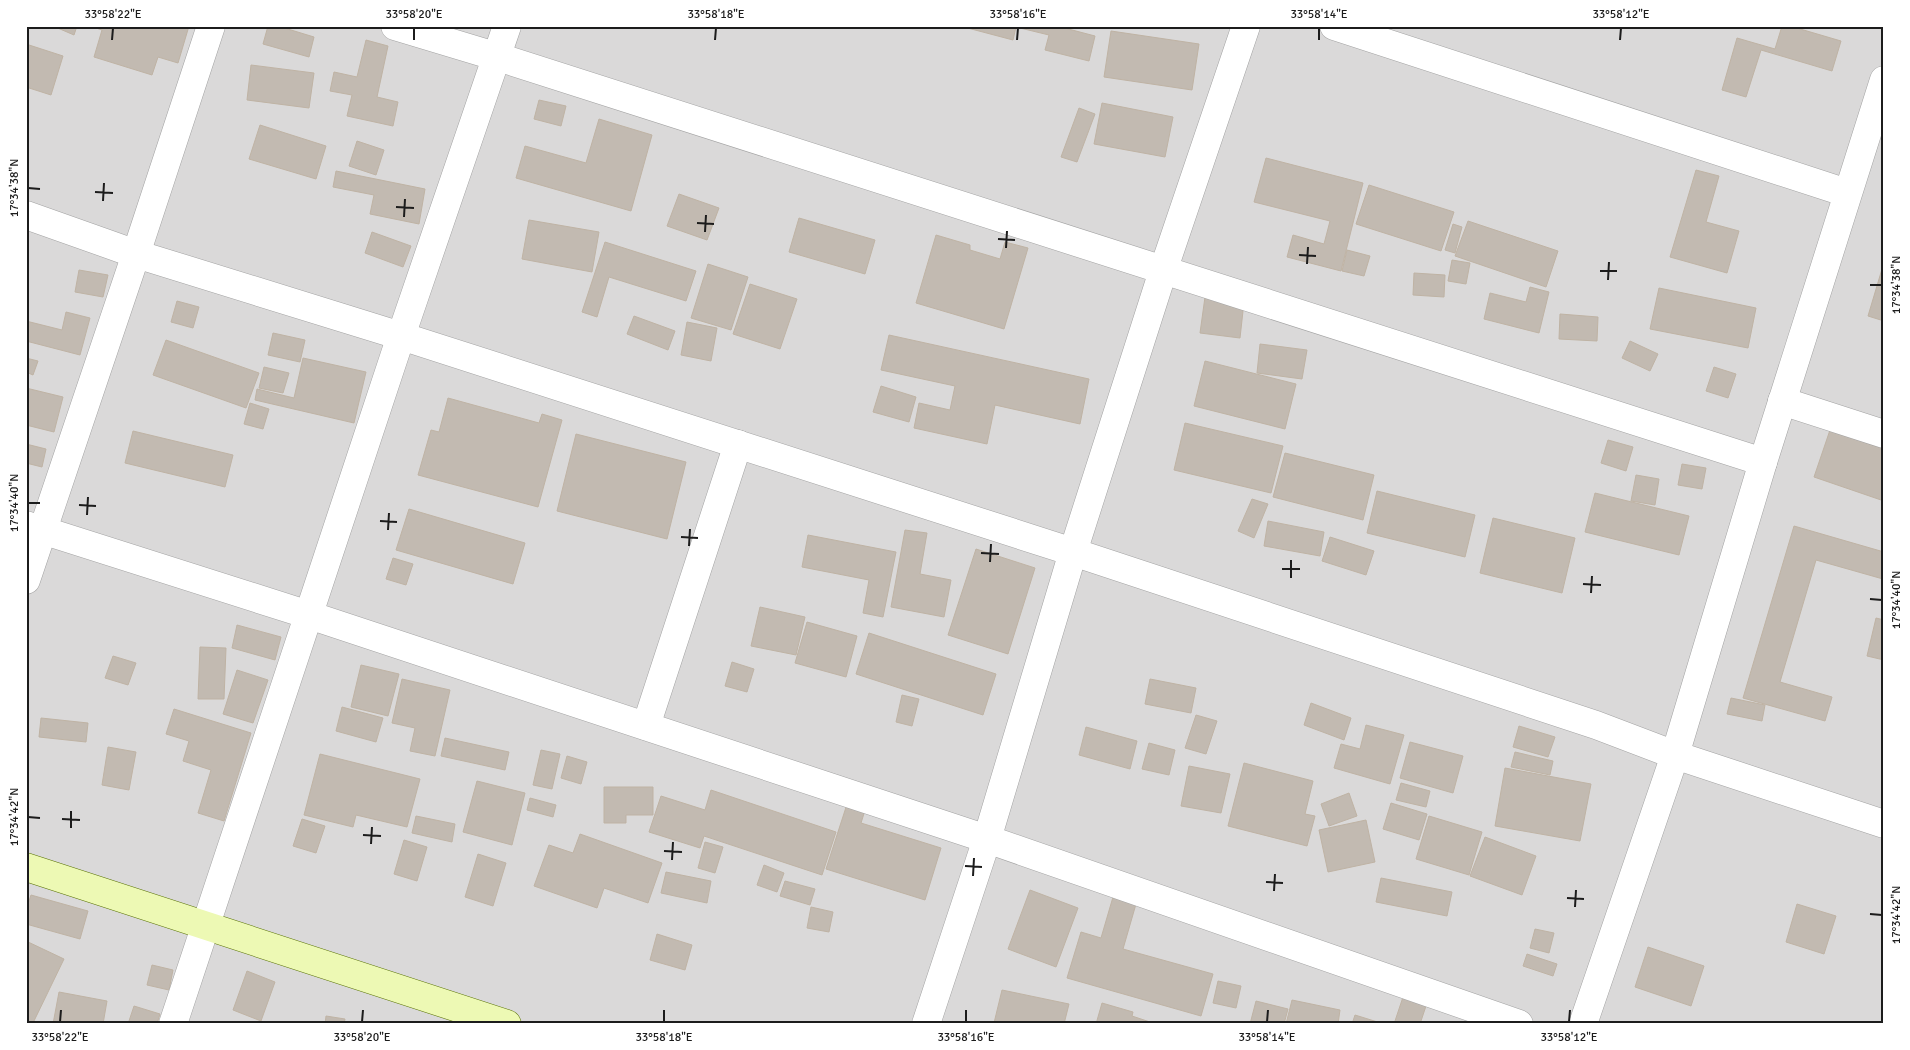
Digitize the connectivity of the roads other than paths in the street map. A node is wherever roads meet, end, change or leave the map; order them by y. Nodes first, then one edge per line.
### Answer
1 (211, 26) edge
2 (395, 26) edge
3 (507, 26) edge
4 (1246, 26) edge
5 (1334, 26) edge
6 (498, 57) junction
7 (1884, 80) edge
8 (1847, 193) junction
9 (26, 215) edge
10 (136, 254) junction
11 (1163, 271) junction
12 (401, 336) junction
13 (1782, 401) junction
14 (1884, 434) edge
15 (738, 444) junction
16 (1763, 462) junction
17 (34, 528) edge
18 (1073, 552) junction
19 (26, 580) edge
20 (309, 615) junction
21 (646, 726) junction
22 (1675, 754) junction
23 (1884, 824) edge
24 (987, 838) junction
25 (26, 867) edge
26 (206, 926) junction
27 (174, 1024) edge
28 (507, 1024) edge
29 (926, 1024) edge
30 (1519, 1024) edge
31 (1583, 1024) edge

1 - 10 street
2 - 6 street
3 - 6 street
4 - 11 street
5 - 8 street
6 - 11 street
6 - 12 street
7 - 8 street
8 - 13 street
9 - 10 street
10 - 12 street
10 - 17 street
11 - 16 street
11 - 18 street
12 - 15 street
12 - 20 street
13 - 14 street
13 - 16 street
15 - 18 street
15 - 21 street
16 - 22 street
17 - 19 street
17 - 20 street
18 - 22 street
18 - 24 street
20 - 21 street
20 - 26 street
21 - 24 street
22 - 23 street
22 - 31 street
24 - 29 street
24 - 30 street
25 - 26 street
26 - 27 street
26 - 28 street

